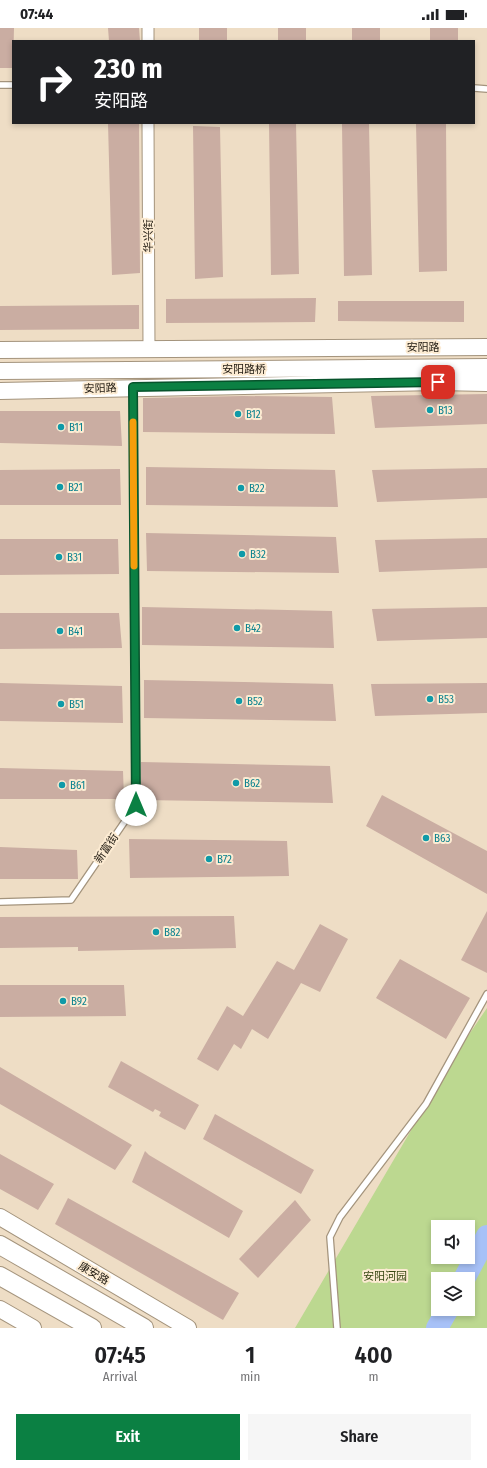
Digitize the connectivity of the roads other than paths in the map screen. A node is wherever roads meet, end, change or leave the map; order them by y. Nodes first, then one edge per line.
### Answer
1 (148, 28) edge
2 (148, 40) edge
3 (0, 85) edge
4 (12, 85) edge
5 (475, 88) edge
6 (487, 89) edge
7 (148, 124) edge
8 (487, 347) edge
9 (149, 349) junction
10 (0, 350) edge
11 (487, 367) edge
12 (0, 371) edge
13 (487, 383) edge
14 (133, 387) junction
15 (0, 391) edge
16 (0, 902) edge
17 (487, 994) edge
18 (0, 1217) edge
19 (0, 1245) edge
20 (0, 1276) edge
21 (0, 1309) edge
22 (33, 1328) edge
23 (92, 1328) edge
24 (144, 1328) edge
25 (188, 1328) edge
26 (337, 1328) edge

1 - 2 street
3 - 4 lane
5 - 6 lane
7 - 9 street, 华兴街
8 - 9 main road, 安阳路
9 - 10 main road, 安阳路
11 - 12 main road, 安阳路桥
13 - 14 main road, 安阳路
14 - 15 main road, 安阳路
14 - 16 lane, 新富街
17 - 26 lane
18 - 25 main road, 康安路
19 - 24 main road, 康安路
20 - 23 main road
21 - 22 main road

